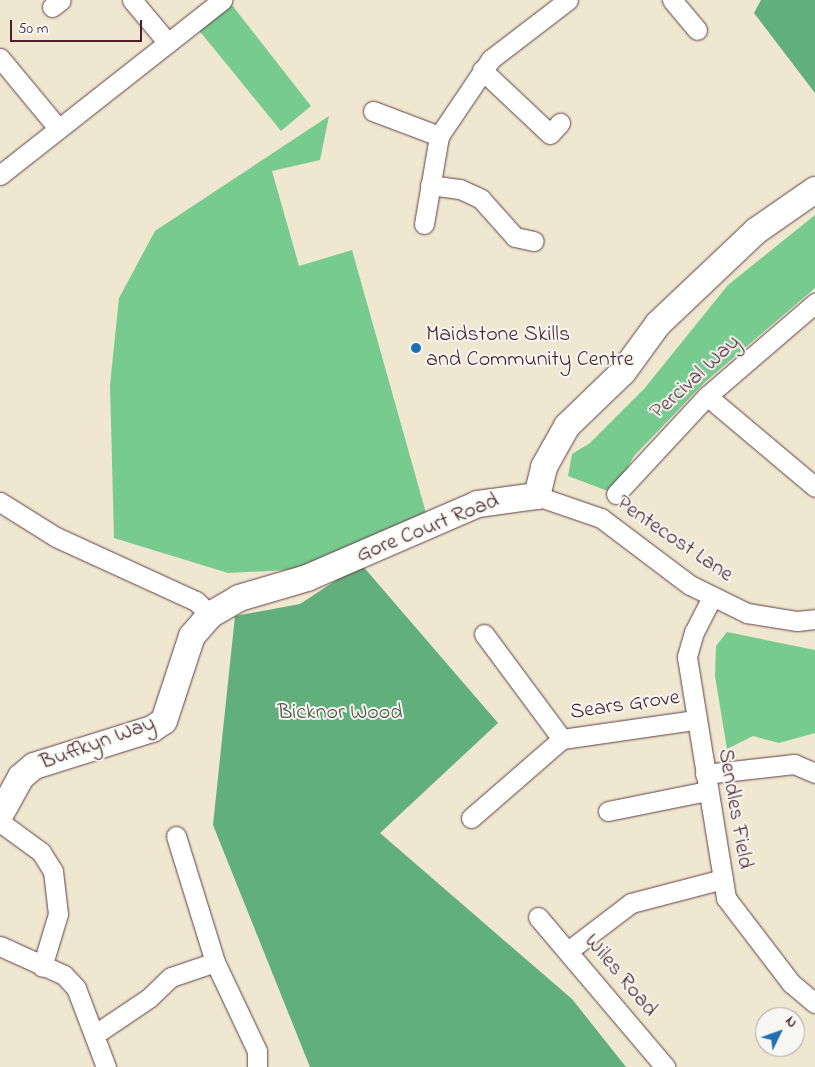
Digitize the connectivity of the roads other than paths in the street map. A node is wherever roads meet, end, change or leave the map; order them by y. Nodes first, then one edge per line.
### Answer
1 (132, 0) edge
2 (222, 0) edge
3 (568, 0) edge
4 (672, 0) edge
5 (697, 30) dead end
6 (168, 43) junction
7 (0, 58) edge
8 (482, 70) junction
9 (372, 111) dead end
10 (560, 123) dead end
11 (58, 128) junction
12 (438, 136) junction
13 (0, 176) edge
14 (430, 186) junction
15 (815, 190) edge
16 (424, 224) dead end
17 (534, 241) dead end
18 (815, 303) edge
19 (707, 396) junction
20 (814, 485) edge
21 (616, 494) dead end
22 (537, 496) junction
23 (0, 502) edge
24 (712, 597) junction
25 (210, 615) junction
26 (815, 618) edge
27 (484, 634) dead end
28 (694, 720) junction
29 (562, 739) junction
30 (815, 773) edge
31 (706, 782) junction
32 (608, 811) dead end
33 (1, 813) edge
34 (471, 818) dead end
35 (176, 836) dead end
36 (723, 879) junction
37 (538, 917) dead end
38 (568, 951) junction
39 (2, 953) edge
40 (216, 962) junction
41 (42, 967) junction
42 (815, 1003) edge
43 (94, 1035) junction
44 (106, 1067) edge
45 (257, 1067) edge
46 (665, 1067) edge

1 - 6 street
2 - 6 street
3 - 8 street
4 - 5 street
6 - 11 street
7 - 11 street
8 - 10 street
8 - 12 street
9 - 12 street
11 - 13 street
12 - 14 street
14 - 16 street
14 - 17 street
15 - 22 street
18 - 19 street, Percival Way
19 - 20 street
19 - 21 street, Percival Way
22 - 24 street, Pentecost Lane
22 - 25 street, Gore Court Road
23 - 25 street
24 - 26 street, Pentecost Lane
24 - 28 street, Sendles Field
25 - 33 street, Buffkyn Way
27 - 29 street, Sears Grove
28 - 29 street, Sears Grove
28 - 31 street, Sendles Field
29 - 34 street, Sears Grove
30 - 31 street
31 - 32 street
31 - 36 street, Sendles Field
33 - 41 street
35 - 40 street
36 - 38 street
36 - 42 street, Sendles Field
37 - 38 street, Wiles Road
38 - 46 street, Wiles Road
39 - 41 street
40 - 43 street
40 - 45 street
41 - 43 street
43 - 44 street

